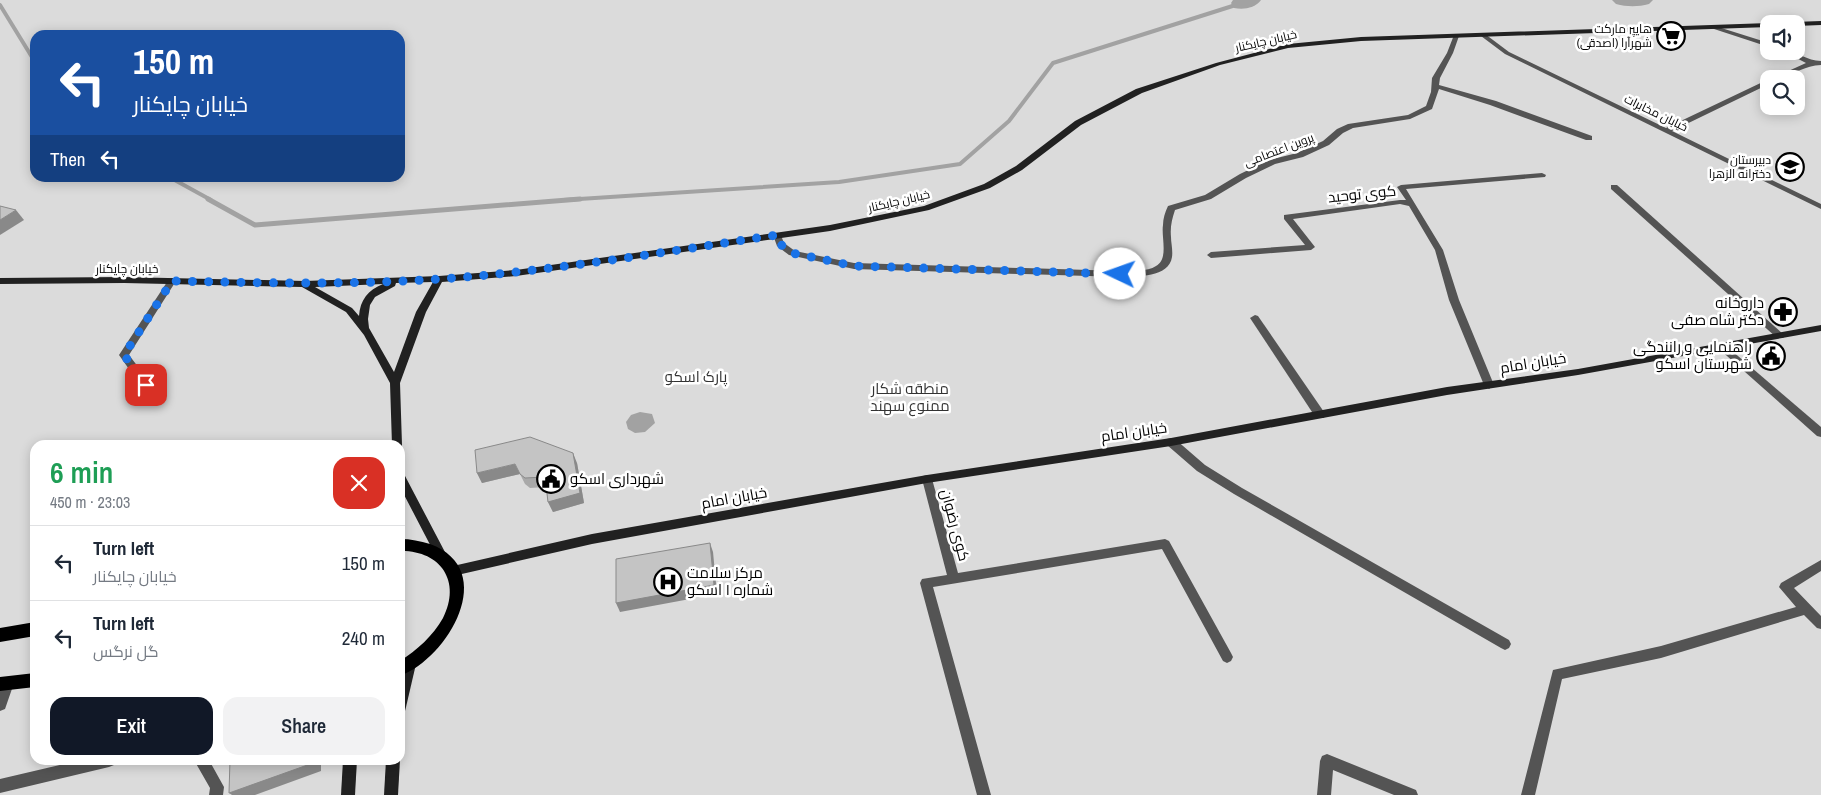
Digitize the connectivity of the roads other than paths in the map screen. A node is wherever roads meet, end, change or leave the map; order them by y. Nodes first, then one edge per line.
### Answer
1 (1821, 22) edge
2 (1805, 23) edge
3 (1760, 25) edge
4 (1713, 27) junction
5 (1483, 35) junction
6 (1456, 36) junction
7 (1760, 43) edge
8 (1805, 60) edge
9 (1812, 63) junction
10 (1821, 63) edge
11 (1795, 70) edge
12 (1760, 85) edge
13 (1436, 86) junction
14 (1666, 131) junction
15 (1590, 138) dead end
16 (1542, 176) dead end
17 (1614, 187) dead end
18 (1412, 204) junction
19 (1821, 207) edge
20 (777, 235) junction
21 (1211, 255) dead end
22 (439, 279) junction
23 (412, 280) junction
24 (0, 281) edge
25 (172, 281) junction
26 (305, 284) junction
27 (1255, 318) dead end
28 (364, 328) junction
29 (1821, 328) edge
30 (1780, 336) junction
31 (1721, 346) junction
32 (395, 383) junction
33 (1489, 385) junction
34 (157, 400) dead end
35 (1320, 415) junction
36 (1821, 433) edge
37 (396, 440) edge
38 (1171, 442) junction
39 (927, 479) junction
40 (405, 487) edge
41 (405, 546) edge
42 (442, 557) junction
43 (1821, 565) edge
44 (453, 572) junction
45 (954, 579) junction
46 (1806, 609) junction
47 (1821, 624) edge
48 (30, 630) edge
49 (0, 635) edge
50 (1505, 644) dead end
51 (1226, 657) dead end
52 (405, 667) edge
53 (30, 680) edge
54 (4, 683) edge
55 (0, 705) edge
56 (88, 765) edge
57 (204, 765) edge
58 (350, 765) edge
59 (393, 765) edge
60 (0, 786) edge
61 (216, 795) edge
62 (348, 795) edge
63 (391, 795) edge
64 (984, 795) edge
65 (1324, 795) edge
66 (1411, 795) edge
67 (1528, 795) edge

1 - 2 main road
3 - 4 main road, خیابان چایکنار
4 - 5 main road, خیابان چایکنار
4 - 7 street
5 - 6 main road, خیابان چایکنار
5 - 14 street, خیابان مخابرات
6 - 13 street, پروین اعتصامی
6 - 20 main road, خیابان چایکنار
8 - 9 street
9 - 10 street
9 - 11 street
12 - 14 street
13 - 15 street
13 - 20 street, پروین اعتصامی
14 - 19 street, خیابان مخابرات
16 - 18 street
17 - 30 street
18 - 21 street, کوی توحید
18 - 33 street, کوی توحید
20 - 22 main road, خیابان چایکنار
22 - 23 main road, خیابان چایکنار
22 - 32 main road
23 - 26 main road, خیابان چایکنار
23 - 28 main road
24 - 25 main road, خیابان چایکنار
25 - 26 main road, خیابان چایکنار
25 - 34 street
26 - 28 main road
27 - 35 street
28 - 32 main road
29 - 30 main road, خیابان امام
30 - 31 main road, خیابان امام
31 - 33 main road, خیابان امام
31 - 36 street
32 - 37 main road
33 - 35 main road, خیابان امام
35 - 38 main road, خیابان امام
38 - 39 main road, خیابان امام
38 - 50 street
39 - 44 main road, خیابان امام
39 - 45 street, کوی رضوان
40 - 42 main road
41 - 42 main road
42 - 44 main road
43 - 46 street
44 - 52 main road
45 - 51 street
45 - 64 street
46 - 47 street
46 - 67 street
48 - 49 main road
53 - 54 main road
54 - 55 street
56 - 60 street
57 - 61 street
58 - 62 main road
59 - 63 main road
65 - 66 street

